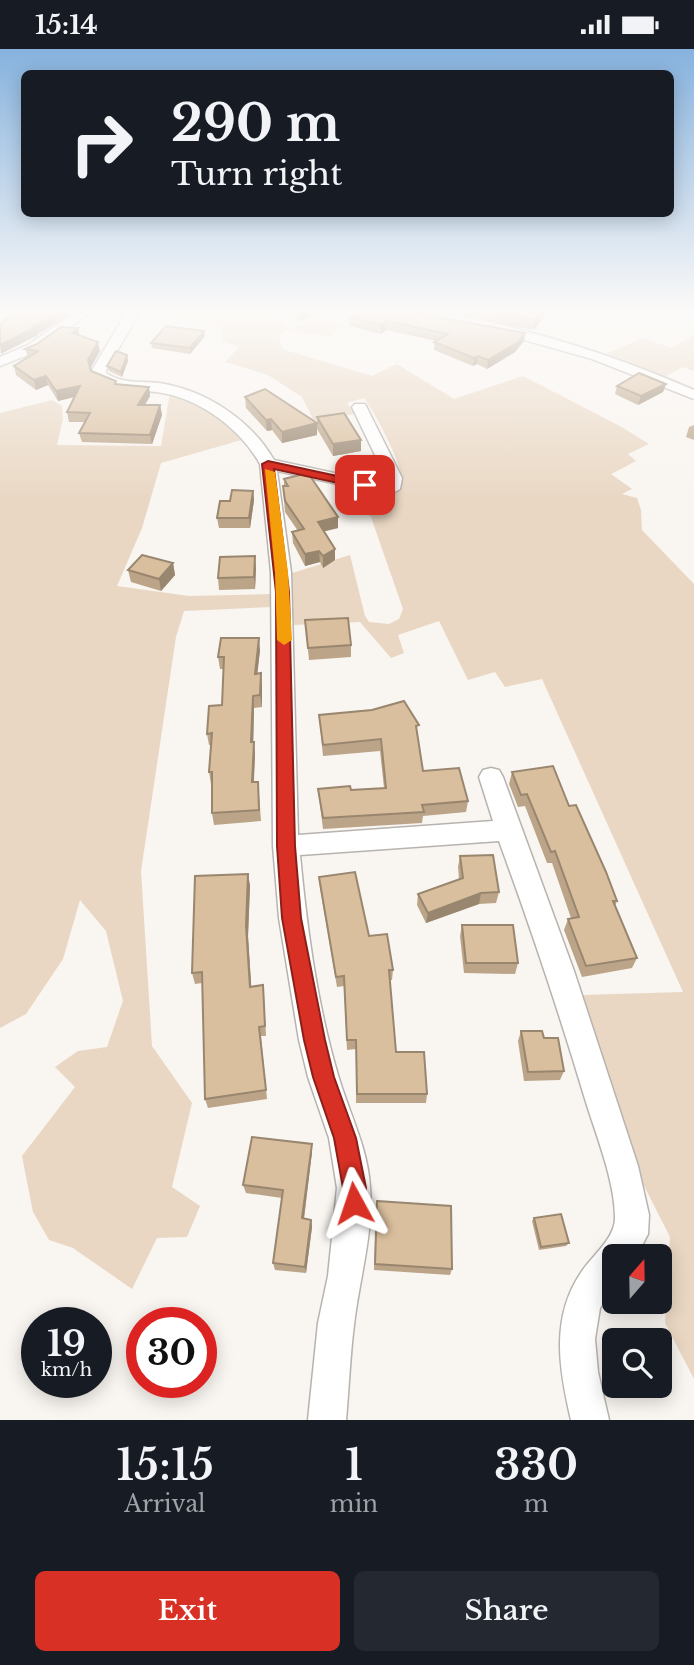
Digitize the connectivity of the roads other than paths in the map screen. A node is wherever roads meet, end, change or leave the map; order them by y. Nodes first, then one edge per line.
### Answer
1 (99, 373) edge
2 (644, 373) edge
3 (694, 395) edge
4 (360, 407) dead end
5 (268, 464) junction
6 (491, 777) dead end
7 (508, 830) junction
8 (286, 846) junction
9 (624, 1244) edge
10 (602, 1273) edge
11 (327, 1420) edge
12 (590, 1420) edge

1 - 5 street
2 - 3 street
4 - 5 street
5 - 8 street
6 - 7 street
7 - 8 street
7 - 9 street
8 - 11 street
10 - 12 street

